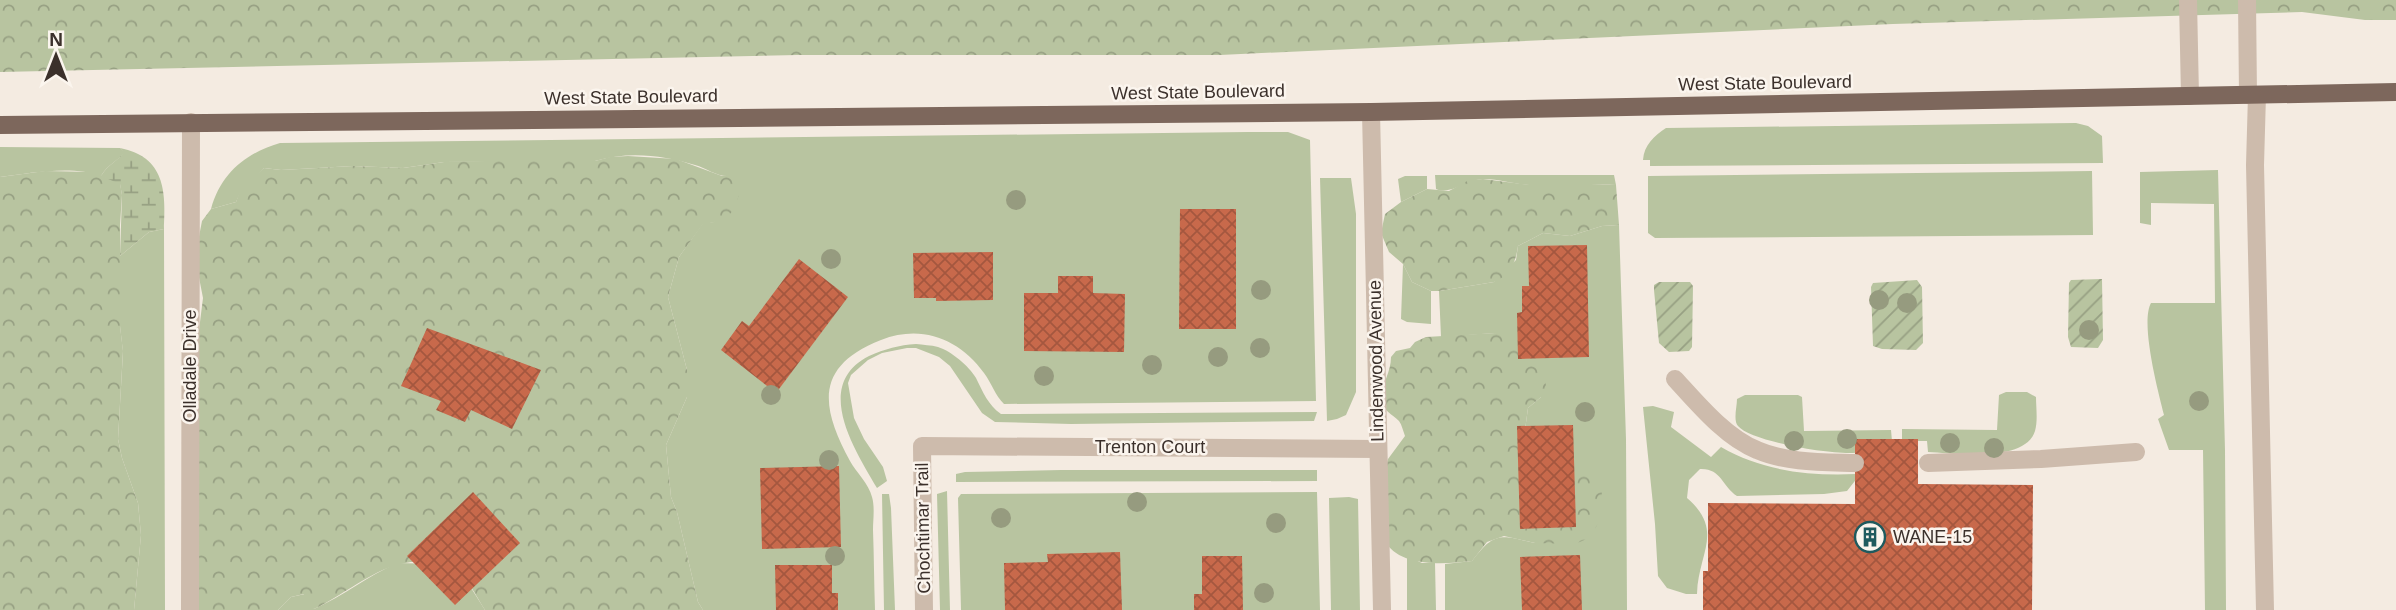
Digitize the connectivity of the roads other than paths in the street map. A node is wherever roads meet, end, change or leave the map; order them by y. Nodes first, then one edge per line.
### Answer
1 (2188, 0) edge
2 (2247, 0) edge
3 (2396, 92) edge
4 (2253, 95) junction
5 (2190, 96) junction
6 (1371, 112) junction
7 (191, 122) junction
8 (0, 125) edge
9 (1675, 379) dead end
10 (922, 446) joint
11 (1378, 449) junction
12 (2136, 452) dead end
13 (1855, 463) dead end
14 (1928, 463) dead end
15 (190, 610) edge
16 (924, 610) edge
17 (1382, 610) edge
18 (2265, 610) edge

1 - 5 street
2 - 4 street
3 - 4 main road, West State Boulevard
4 - 5 main road, West State Boulevard
4 - 18 street
5 - 6 main road, West State Boulevard
6 - 7 main road, West State Boulevard
6 - 11 street, Lindenwood Avenue
7 - 8 main road, West State Boulevard
7 - 15 street, Olladale Drive
9 - 13 street
10 - 11 street, Trenton Court
10 - 16 street, Chochtimar Trail
11 - 17 street, Lindenwood Avenue
12 - 14 street

